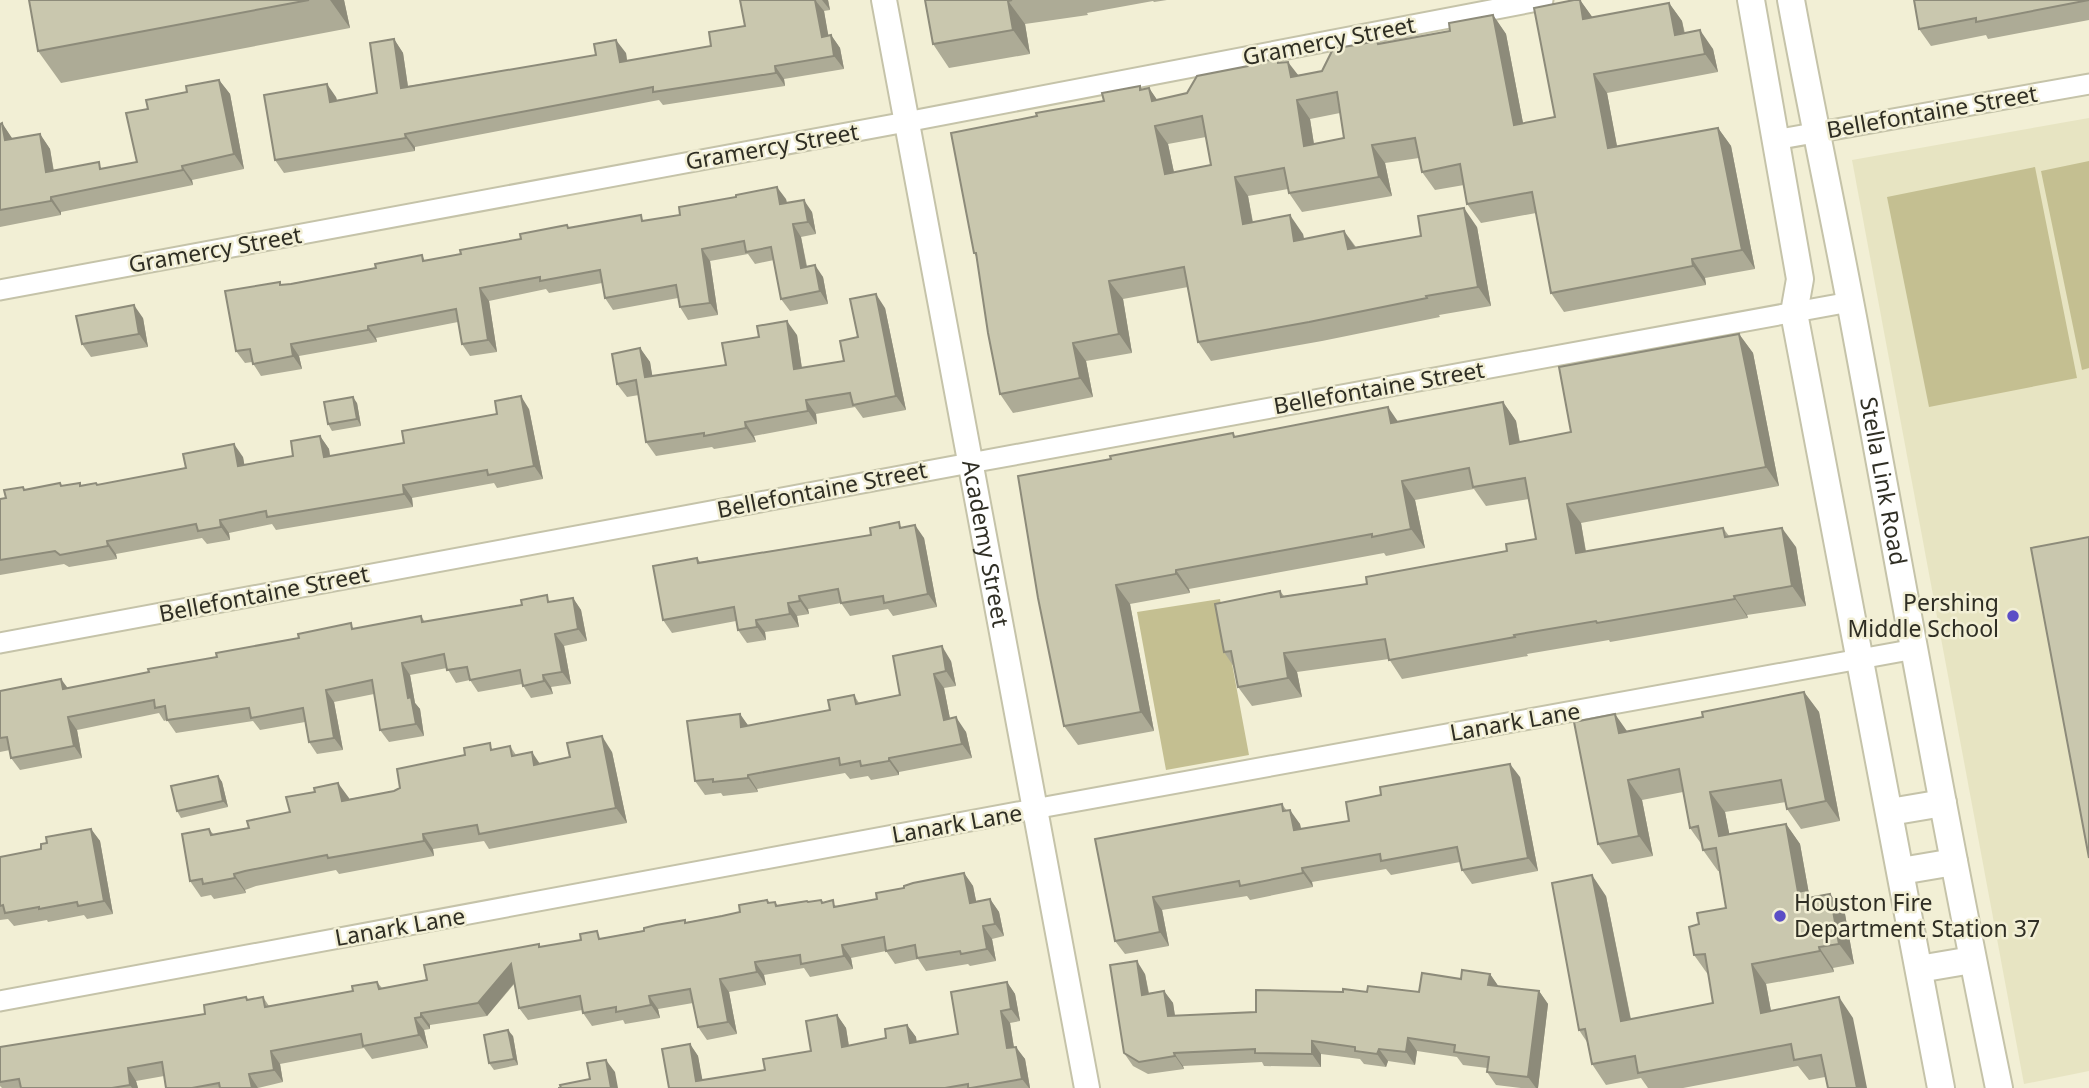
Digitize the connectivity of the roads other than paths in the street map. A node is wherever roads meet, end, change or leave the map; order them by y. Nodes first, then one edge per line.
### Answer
1 (884, 0) edge
2 (1543, 0) edge
3 (1751, 0) edge
4 (1791, 0) edge
5 (2089, 84) edge
6 (906, 122) junction
7 (1815, 133) junction
8 (1776, 140) junction
9 (0, 290) edge
10 (1850, 302) junction
11 (1794, 313) junction
12 (970, 463) junction
13 (0, 643) edge
14 (1915, 649) junction
15 (1860, 659) junction
16 (1943, 803) junction
17 (1034, 809) junction
18 (1890, 812) junction
19 (1954, 862) junction
20 (1901, 872) junction
21 (1972, 960) junction
22 (1919, 969) junction
23 (0, 1001) edge
24 (1087, 1088) edge
25 (1941, 1088) edge
26 (1999, 1088) edge

1 - 6 street, Academy Street
2 - 6 street, Gramercy Street
3 - 8 main road
4 - 7 main road, Stella Link Road
5 - 7 street, Bellefontaine Street
6 - 9 street, Gramercy Street
6 - 12 street, Academy Street
7 - 8 street, Bellefontaine Street
7 - 10 main road, Stella Link Road
8 - 11 main road
10 - 11 street, Bellefontaine Street
10 - 14 main road, Stella Link Road
11 - 12 street, Bellefontaine Street
11 - 15 main road
12 - 13 street, Bellefontaine Street
12 - 17 street, Academy Street
14 - 15 street, Lanark Lane
14 - 16 main road, Stella Link Road
15 - 17 street, Lanark Lane
15 - 18 main road
16 - 18 main road
16 - 19 main road, Stella Link Road
17 - 23 street, Lanark Lane
17 - 24 street, Academy Street
18 - 20 main road
19 - 20 main road
19 - 21 main road, Stella Link Road
20 - 22 main road
21 - 22 main road
21 - 26 main road, Stella Link Road
22 - 25 main road

